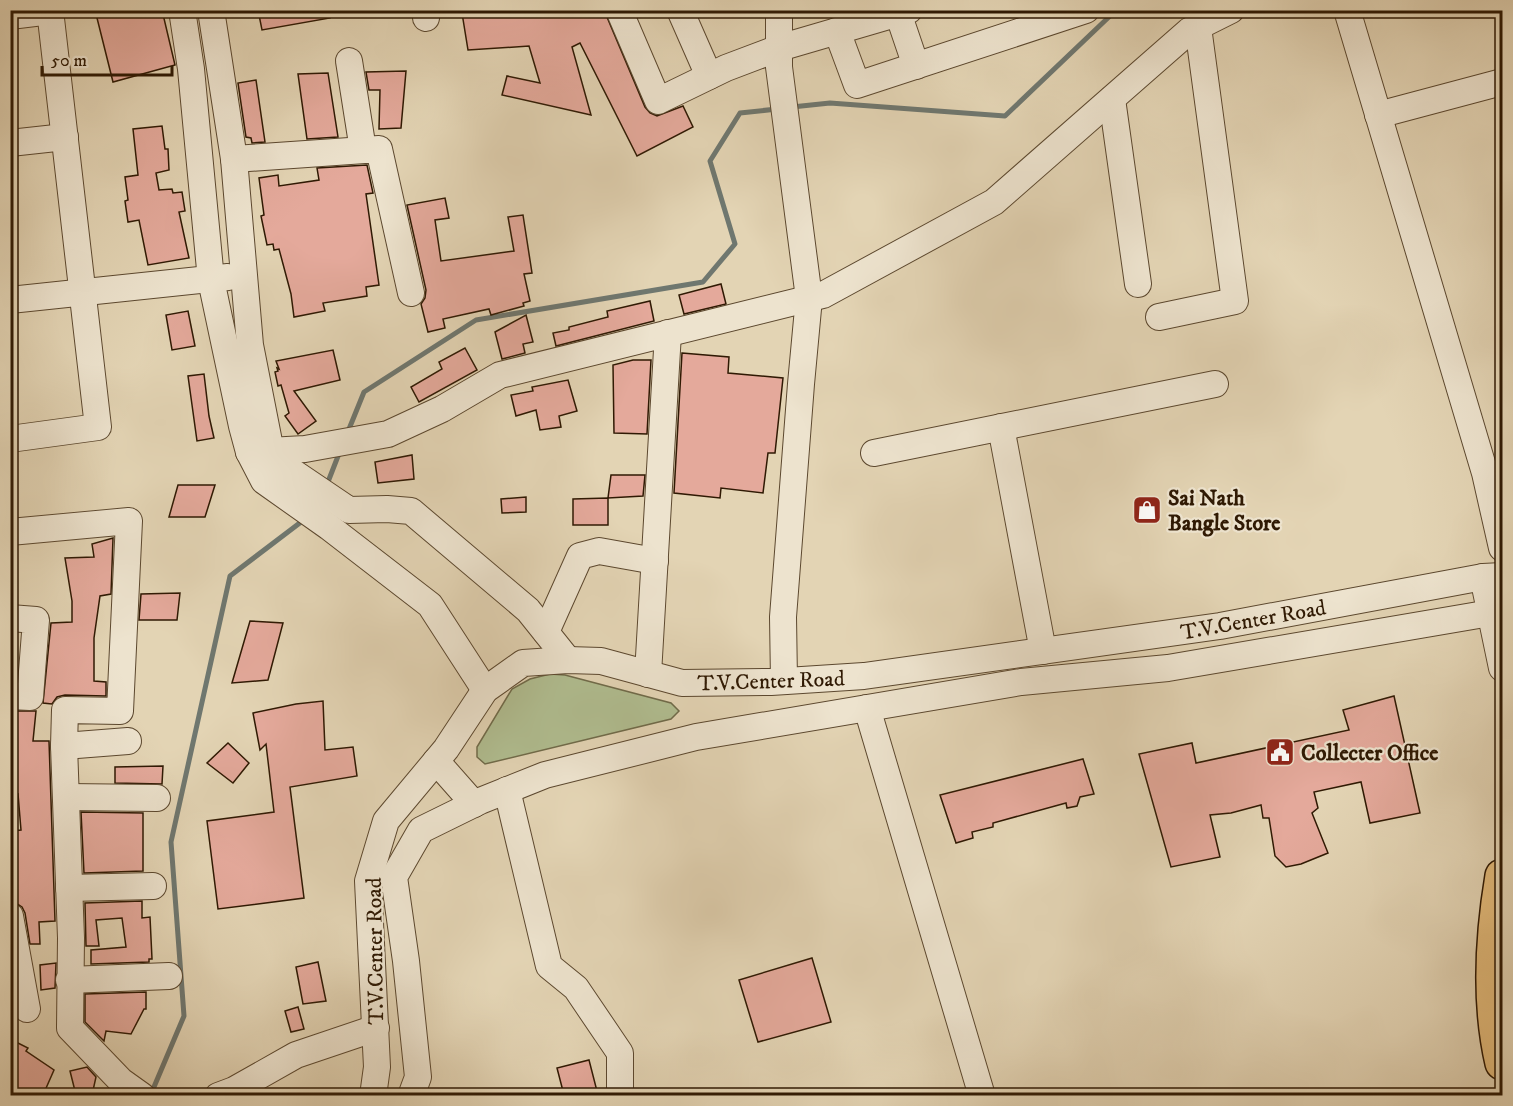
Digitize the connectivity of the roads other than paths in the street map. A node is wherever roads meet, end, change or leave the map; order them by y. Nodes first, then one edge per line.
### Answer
1 (182, 10) edge
2 (211, 10) edge
3 (619, 10) edge
4 (680, 10) edge
5 (778, 10) edge
6 (1086, 10) edge
7 (1231, 10) edge
8 (1347, 10) edge
9 (50, 11) edge
10 (901, 12) edge
11 (10, 16) edge
12 (1198, 27) junction
13 (837, 32) junction
14 (779, 58) junction
15 (349, 62) dead end
16 (916, 66) junction
17 (709, 76) junction
18 (1503, 82) edge
19 (1112, 99) junction
20 (1378, 115) junction
21 (65, 137) junction
22 (10, 143) edge
23 (363, 150) junction
24 (234, 159) junction
25 (246, 275) junction
26 (212, 279) junction
27 (1138, 284) dead end
28 (83, 293) junction
29 (411, 293) dead end
30 (809, 298) junction
31 (10, 300) edge
32 (1159, 317) dead end
33 (668, 333) junction
34 (1215, 384) dead end
35 (1001, 427) junction
36 (10, 439) edge
37 (874, 453) dead end
38 (266, 462) junction
39 (1494, 471) edge
40 (10, 532) edge
41 (1503, 548) edge
42 (655, 561) junction
43 (1492, 576) edge
44 (1496, 612) edge
45 (10, 618) edge
46 (546, 632) junction
47 (1110, 642) junction
48 (1043, 651) junction
49 (568, 660) junction
50 (1503, 668) edge
51 (1113, 673) junction
52 (648, 674) junction
53 (832, 678) junction
54 (784, 681) junction
55 (485, 690) junction
56 (10, 696) edge
57 (867, 708) junction
58 (840, 713) junction
59 (128, 741) dead end
60 (63, 746) junction
61 (436, 761) junction
62 (507, 790) junction
63 (66, 797) junction
64 (157, 798) dead end
65 (474, 804) junction
66 (1503, 876) edge
67 (153, 886) dead end
68 (69, 888) junction
69 (10, 916) edge
70 (13, 951) edge
71 (170, 976) dead end
72 (69, 980) junction
73 (27, 1009) dead end
74 (376, 1028) junction
75 (1503, 1063) edge
76 (142, 1095) edge
77 (218, 1095) edge
78 (373, 1095) edge
79 (411, 1095) edge
80 (620, 1095) edge
81 (982, 1095) edge

1 - 26 street
2 - 24 street
3 - 17 street
4 - 17 street
5 - 14 street
6 - 16 street
7 - 12 street
8 - 20 street
9 - 11 street
9 - 21 street
10 - 13 street
10 - 16 street
12 - 19 street
12 - 32 street
13 - 14 street
13 - 16 street
14 - 17 street
14 - 30 street
15 - 23 street
18 - 20 street
19 - 27 street
19 - 30 street
20 - 39 street
21 - 22 street
21 - 28 street
23 - 24 street
23 - 29 street
24 - 25 street
25 - 26 street
25 - 38 street
26 - 28 street
26 - 38 street
28 - 31 street
28 - 36 street
30 - 33 street
30 - 54 street
33 - 38 street
33 - 42 street
34 - 35 street
35 - 37 street
35 - 48 street
38 - 46 street
38 - 55 street
39 - 41 street
40 - 60 street
42 - 46 street
42 - 52 street
43 - 44 street
43 - 47 street, T.V.Center Road
44 - 50 street
44 - 51 street, T.V.Center Road
45 - 56 street
46 - 49 street
47 - 48 street, T.V.Center Road
47 - 51 street
48 - 53 street, T.V.Center Road
49 - 52 street, T.V.Center Road
49 - 55 street, T.V.Center Road
51 - 57 street, T.V.Center Road
52 - 54 street, T.V.Center Road
53 - 54 street, T.V.Center Road
53 - 58 street
55 - 61 street, T.V.Center Road
57 - 58 street, T.V.Center Road
57 - 81 street
58 - 62 street, T.V.Center Road
59 - 60 street
60 - 63 street
61 - 65 street
61 - 74 street, T.V.Center Road
62 - 65 street, T.V.Center Road
62 - 80 street
63 - 64 street
63 - 68 street
65 - 79 street, T.V.Center Road
66 - 75 main road
67 - 68 street
68 - 72 street
69 - 70 street
70 - 73 street
71 - 72 street
72 - 76 street
74 - 77 street
74 - 78 street, T.V.Center Road

